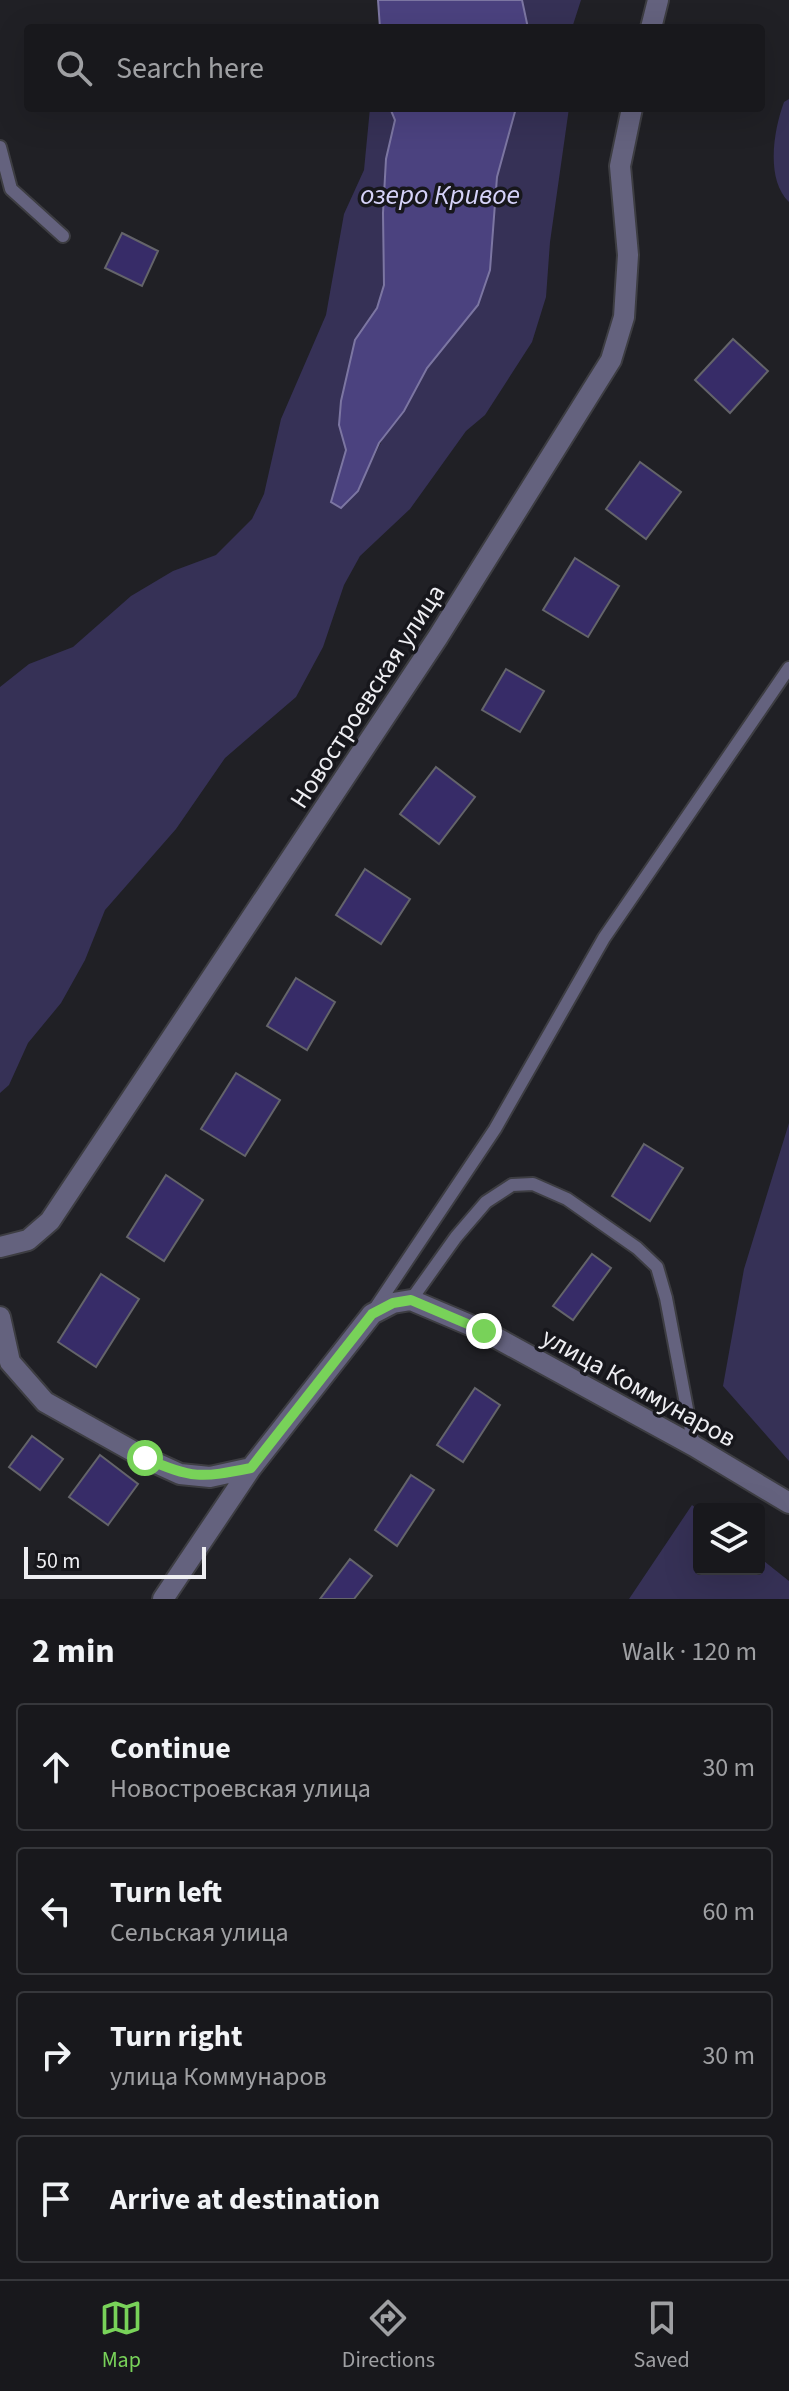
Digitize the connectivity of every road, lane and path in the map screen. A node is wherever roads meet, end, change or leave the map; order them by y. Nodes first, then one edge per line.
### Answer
1 (658, 0) edge
2 (652, 24) edge
3 (631, 112) edge
4 (0, 147) edge
5 (63, 236) dead end
6 (789, 668) edge
7 (0, 1247) edge
8 (411, 1300) junction
9 (372, 1314) junction
10 (0, 1317) edge
11 (694, 1446) junction
12 (251, 1468) junction
13 (789, 1503) edge
14 (163, 1599) edge

1 - 2 street
3 - 7 street, Новостроевская улица
4 - 5 lane
6 - 9 lane
8 - 9 street
8 - 11 street, улица Коммунаров
8 - 11 lane
9 - 12 street
10 - 12 street
11 - 13 street, улица Коммунаров
12 - 14 street

